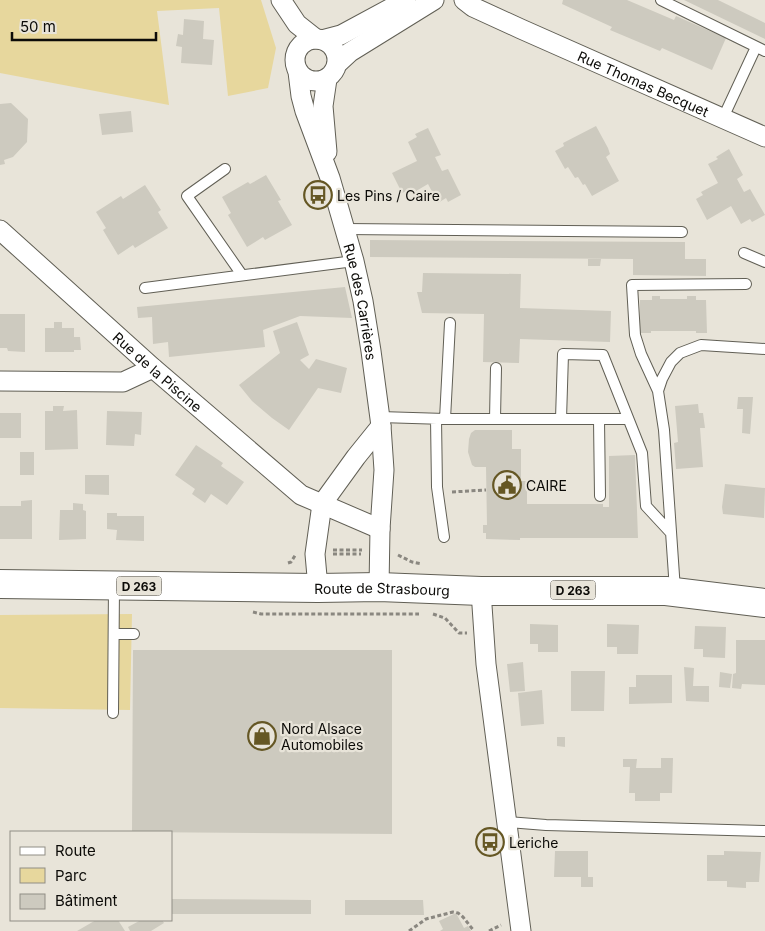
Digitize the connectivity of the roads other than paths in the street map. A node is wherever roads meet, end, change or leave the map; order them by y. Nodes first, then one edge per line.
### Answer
1 (281, 0) edge
2 (406, 0) edge
3 (434, 0) edge
4 (464, 0) edge
5 (486, 0) edge
6 (661, 0) edge
7 (521, 29) junction
8 (319, 39) junction
9 (299, 48) junction
10 (761, 49) edge
11 (332, 71) junction
12 (298, 72) junction
13 (723, 118) junction
14 (765, 137) edge
15 (226, 169) dead end
16 (330, 178) junction
17 (345, 229) junction
18 (0, 230) edge
19 (682, 232) dead end
20 (744, 253) dead end
21 (354, 261) junction
22 (765, 262) edge
23 (242, 276) junction
24 (746, 284) dead end
25 (145, 288) dead end
26 (450, 323) dead end
27 (765, 348) edge
28 (153, 368) junction
29 (496, 368) dead end
30 (0, 380) edge
31 (658, 391) junction
32 (441, 419) junction
33 (495, 419) junction
34 (628, 419) junction
35 (561, 420) junction
36 (599, 420) junction
37 (381, 421) junction
38 (600, 496) dead end
39 (322, 504) junction
40 (380, 529) junction
41 (671, 533) junction
42 (444, 537) dead end
43 (0, 584) edge
44 (114, 585) junction
45 (318, 588) junction
46 (379, 588) junction
47 (481, 591) junction
48 (675, 591) junction
49 (765, 603) edge
50 (114, 634) junction
51 (134, 634) dead end
52 (113, 713) dead end
53 (507, 822) junction
54 (765, 831) edge
55 (512, 927) edge

1 - 8 street
1 - 9 street
2 - 8 street
3 - 11 street
4 - 7 street, Rue Thomas Becquet
5 - 7 street, Rue Thomas Becquet
6 - 10 lane
7 - 13 street, Rue Thomas Becquet
8 - 9 street
8 - 11 street
9 - 12 street
10 - 13 lane
11 - 12 street
11 - 16 street, Rue des Carrières
12 - 16 street, Rue des Carrières
13 - 14 street, Rue Thomas Becquet
15 - 23 lane
16 - 17 street, Rue des Carrières
17 - 19 lane
17 - 21 street, Rue des Carrières
18 - 28 street, Rue de la Piscine
20 - 22 lane
21 - 23 lane
21 - 37 street, Rue des Carrières
23 - 25 lane
24 - 31 lane
26 - 32 lane
27 - 31 lane
28 - 30 street
28 - 39 street, Rue de la Piscine
29 - 33 lane
31 - 41 lane
32 - 33 lane
32 - 37 lane
32 - 42 lane
33 - 35 lane
34 - 35 lane
34 - 36 lane
34 - 41 lane
35 - 36 lane
36 - 38 lane
37 - 39 street
37 - 40 street, Rue des Carrières
39 - 40 street, Rue de la Piscine
39 - 45 street
40 - 46 street, Rue des Carrières
41 - 48 lane
43 - 44 main road, Route de Strasbourg / D 263
44 - 45 main road, Route de Strasbourg / D 263
44 - 50 lane
45 - 46 main road, Route de Strasbourg / D 263
46 - 47 main road, Route de Strasbourg / D 263
47 - 48 main road, Route de Strasbourg / D 263
47 - 53 street
48 - 49 main road, Route de Strasbourg / D 263
50 - 51 lane
50 - 52 lane
53 - 54 lane
53 - 55 street

